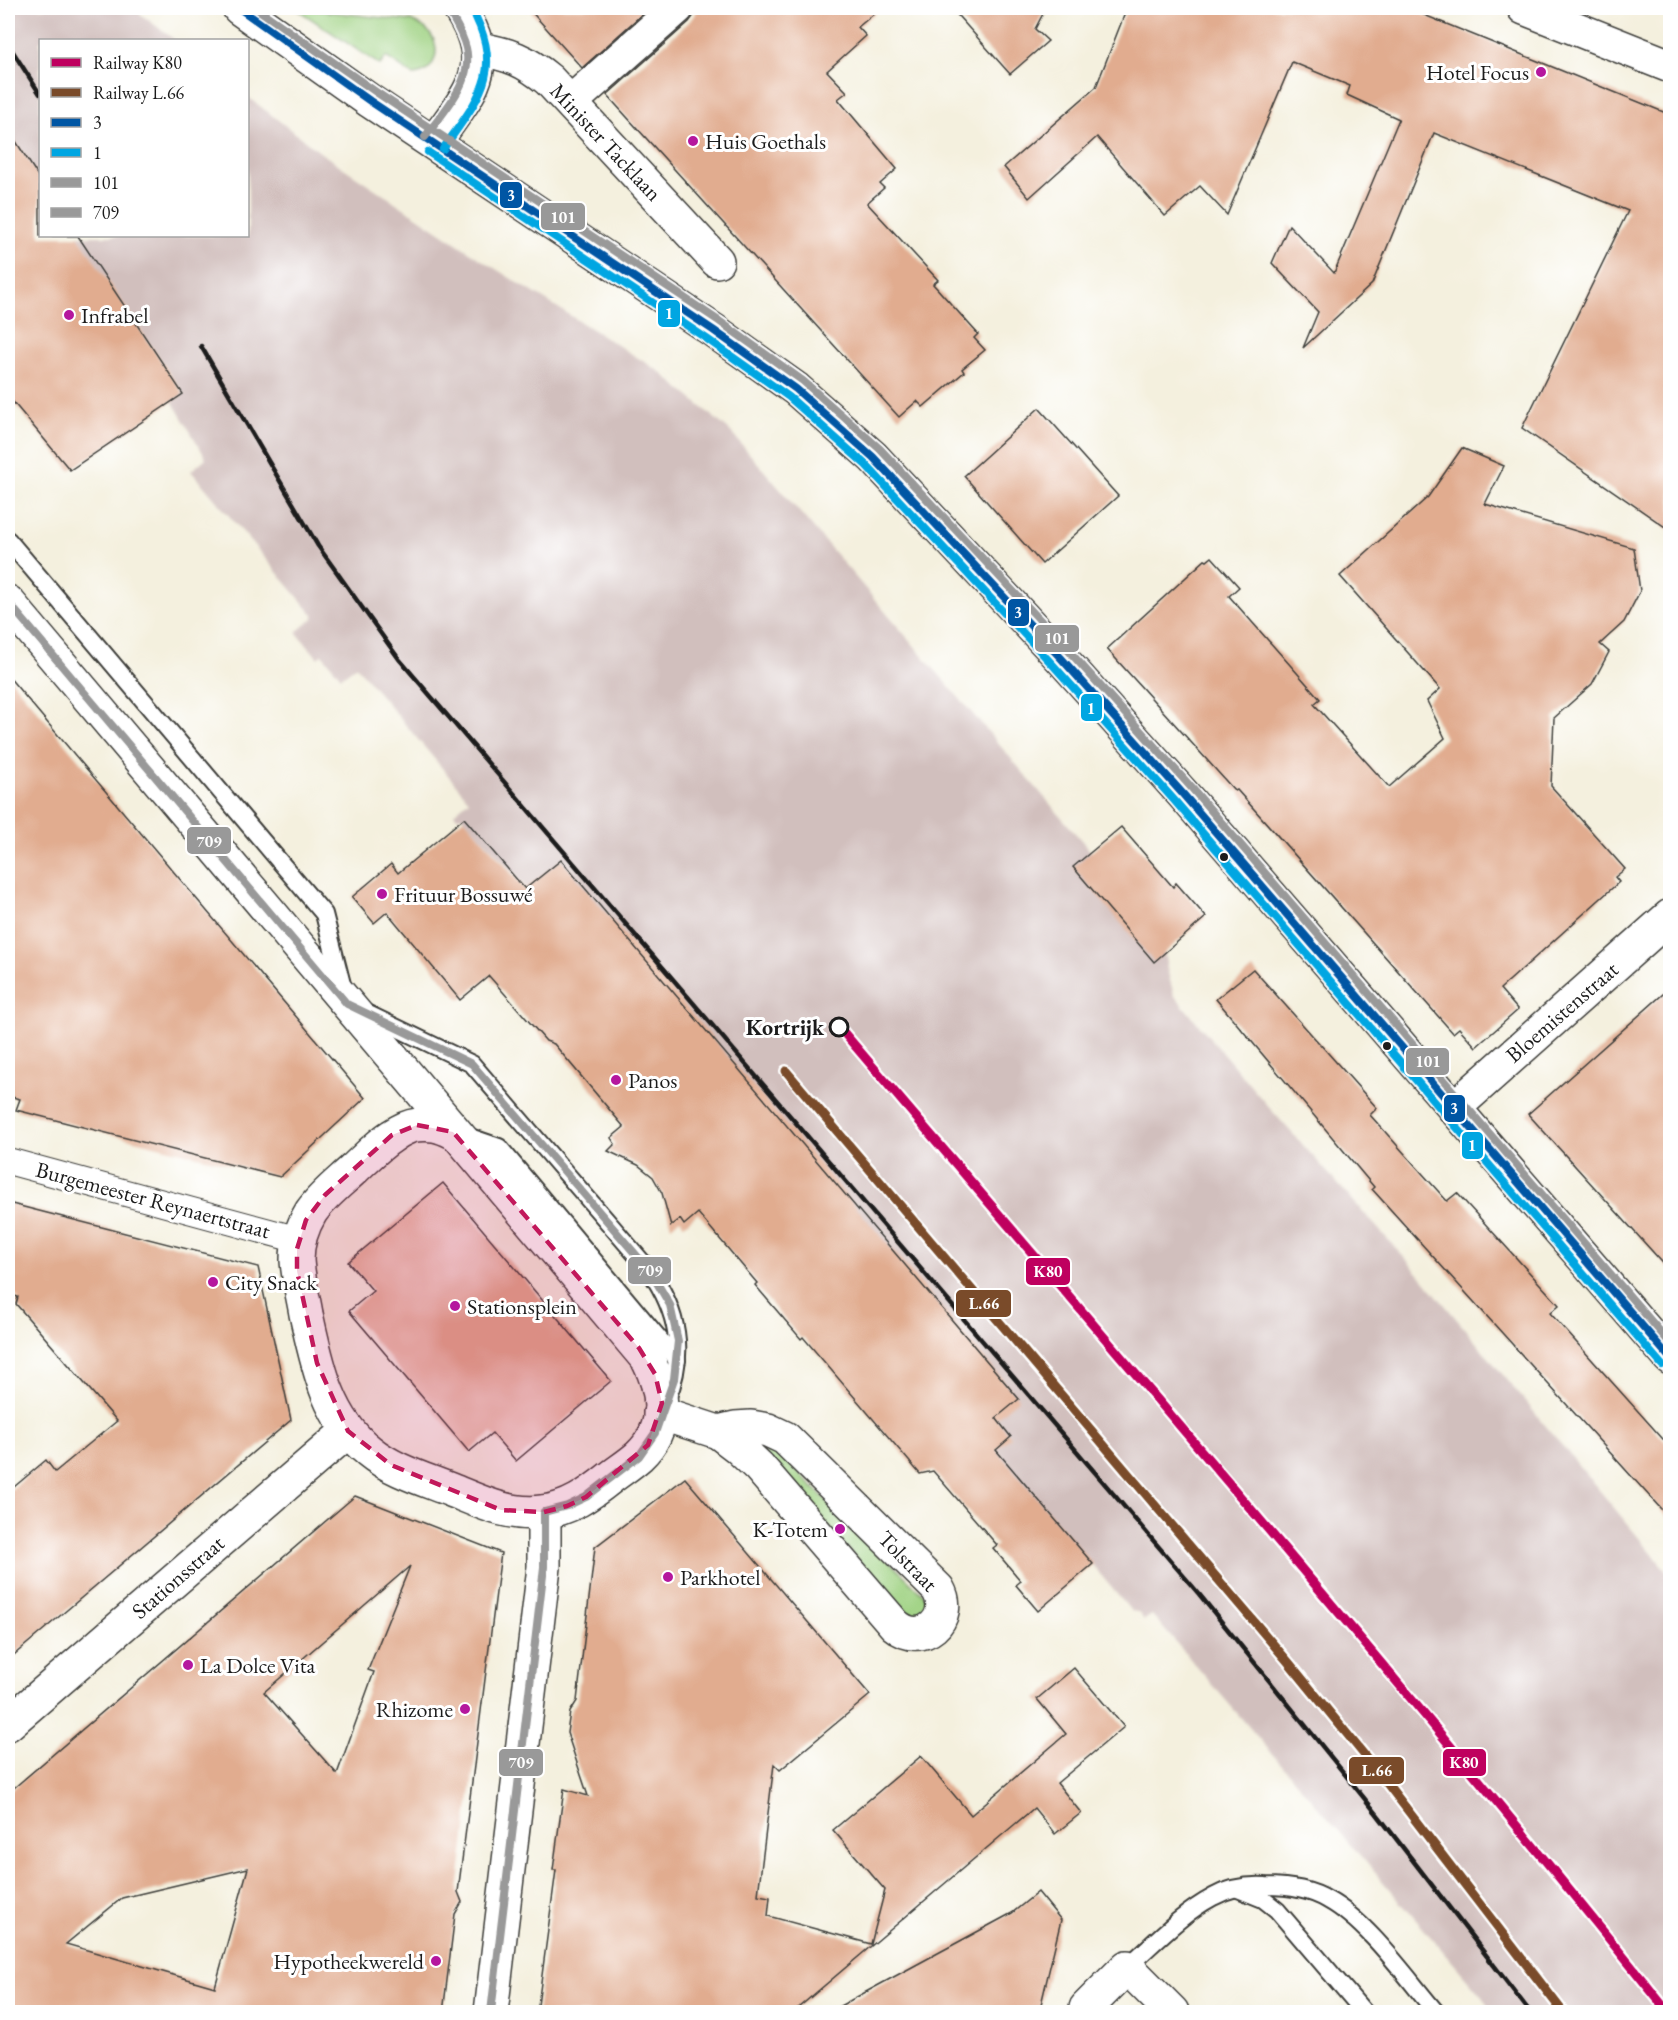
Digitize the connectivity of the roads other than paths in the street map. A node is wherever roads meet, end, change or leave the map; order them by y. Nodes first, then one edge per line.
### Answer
1 (239, 8) edge
2 (459, 8) edge
3 (677, 8) edge
4 (1524, 8) edge
5 (478, 49) junction
6 (1671, 66) edge
7 (571, 102) junction
8 (434, 143) junction
9 (717, 261) dead end
10 (8, 540) edge
11 (8, 602) edge
12 (1671, 916) edge
13 (347, 1004) junction
14 (1454, 1108) junction
15 (453, 1132) junction
16 (8, 1161) edge
17 (299, 1240) junction
18 (1671, 1358) edge
19 (677, 1360) junction
20 (660, 1413) junction
21 (348, 1431) junction
22 (718, 1432) junction
23 (544, 1512) junction
24 (8, 1724) edge
25 (1236, 1888) junction
26 (1127, 1967) junction
27 (491, 2013) edge
28 (1084, 2013) edge
29 (1172, 2013) edge
30 (1364, 2013) edge
31 (1436, 2013) edge

1 - 8 street
2 - 5 street
3 - 7 street
4 - 6 street
5 - 7 street, Minister Tacklaan
5 - 8 street
7 - 9 street, Minister Tacklaan
8 - 14 street
10 - 13 lane
11 - 13 street
12 - 14 street, Bloemistenstraat
13 - 15 street
13 - 19 lane
14 - 18 street
15 - 17 street
15 - 19 lane
15 - 20 street
16 - 17 street, Burgemeester Reynaertstraat
17 - 21 street
19 - 20 lane
20 - 22 street, Tolstraat
20 - 23 street
21 - 23 street
21 - 24 street, Stationsstraat
22 - 22 street, Tolstraat
23 - 27 street
25 - 26 lane
25 - 30 lane
25 - 31 lane
26 - 28 street
26 - 29 street

